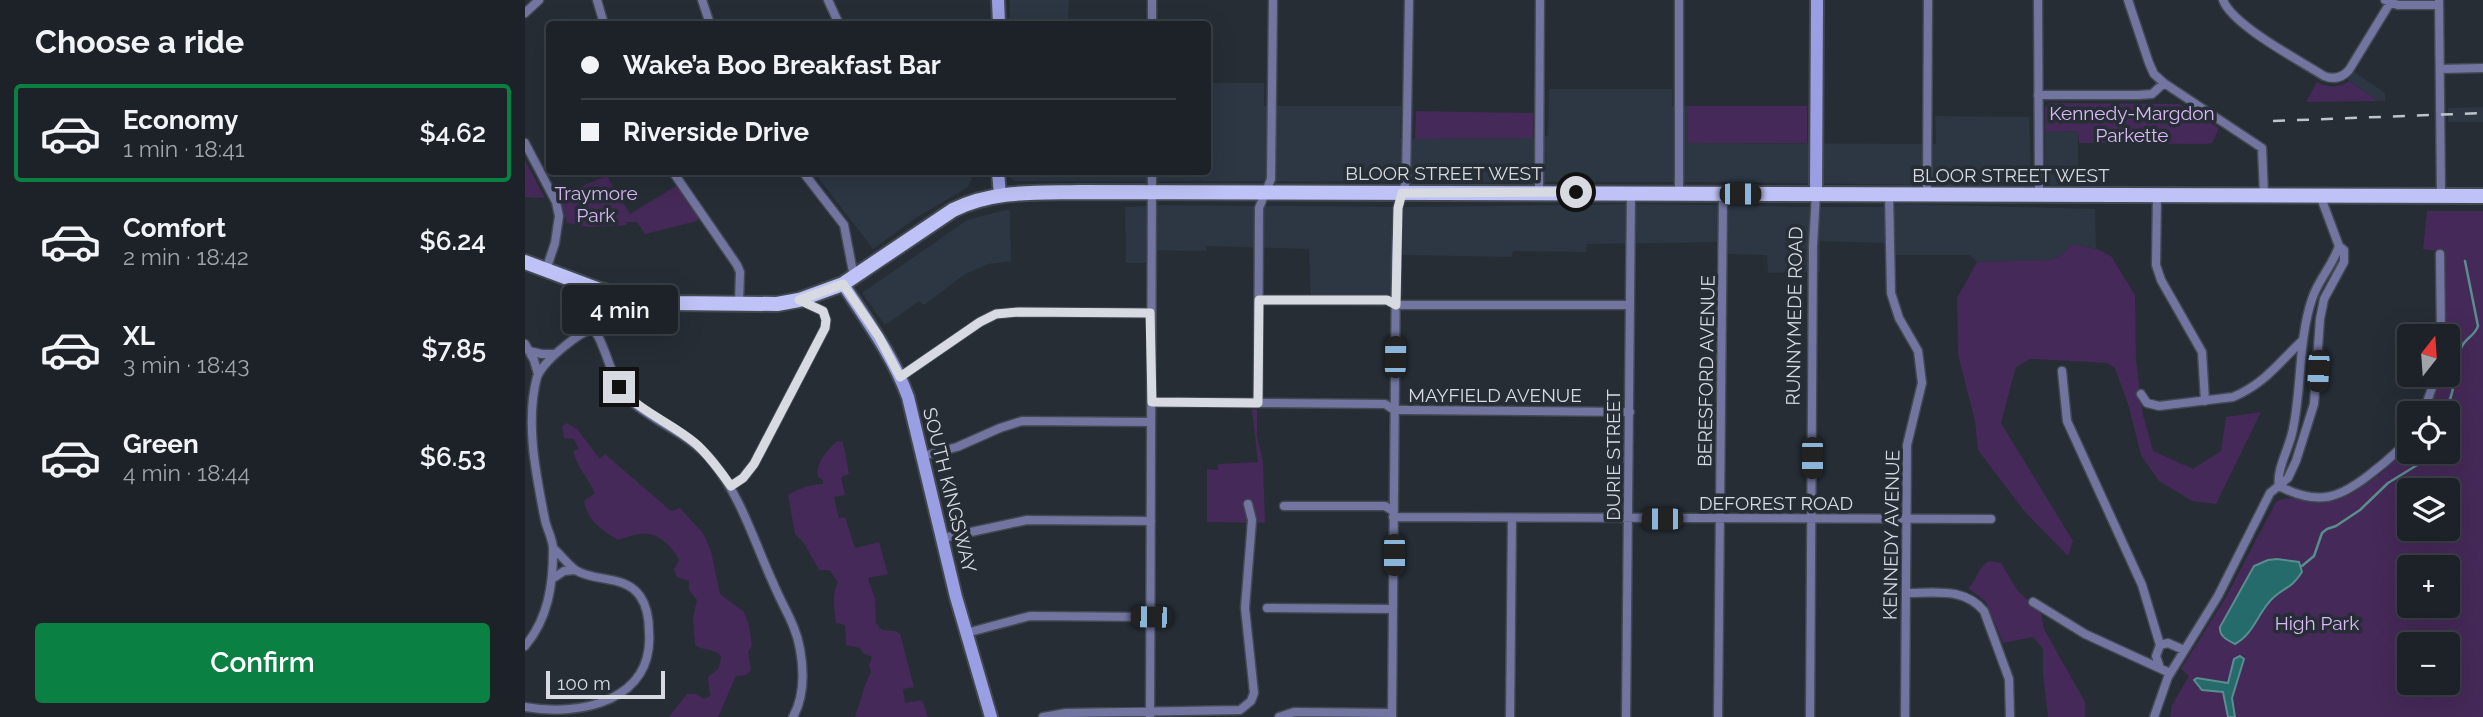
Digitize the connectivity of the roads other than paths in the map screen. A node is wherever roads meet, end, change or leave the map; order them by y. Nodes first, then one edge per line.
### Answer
1 (539, 0) edge
2 (597, 0) edge
3 (702, 0) edge
4 (828, 0) edge
5 (998, 0) edge
6 (1153, 0) edge
7 (1273, 0) edge
8 (1409, 0) edge
9 (1540, 0) edge
10 (1679, 0) edge
11 (1817, 0) edge
12 (1928, 0) edge
13 (2038, 0) edge
14 (2128, 0) edge
15 (2223, 0) edge
16 (2387, 2) edge
17 (2439, 2) edge
18 (525, 13) edge
19 (603, 21) edge
20 (709, 21) edge
21 (838, 21) edge
22 (999, 21) edge
23 (1152, 21) edge
24 (2483, 68) edge
25 (2441, 69) junction
26 (2164, 83) junction
27 (2038, 96) junction
28 (525, 143) edge
29 (675, 175) edge
30 (805, 175) edge
31 (998, 175) edge
32 (1152, 175) edge
33 (1152, 191) junction
34 (1267, 191) junction
35 (1539, 192) junction
36 (1402, 193) junction
37 (1631, 193) junction
38 (1679, 193) junction
39 (1723, 194) junction
40 (1816, 194) junction
41 (1889, 194) junction
42 (1927, 194) junction
43 (2157, 194) junction
44 (1000, 195) junction
45 (2039, 195) junction
46 (2264, 195) junction
47 (2320, 195) junction
48 (2441, 196) junction
49 (2483, 196) edge
50 (2339, 246) junction
51 (2440, 254) dead end
52 (525, 262) edge
53 (546, 270) junction
54 (849, 280) junction
55 (604, 291) junction
56 (799, 300) junction
57 (1259, 300) junction
58 (739, 304) junction
59 (1396, 305) junction
60 (1630, 305) junction
61 (1150, 313) junction
62 (2441, 324) edge
63 (593, 329) junction
64 (2304, 340) junction
65 (527, 347) edge
66 (555, 354) junction
67 (2062, 371) dead end
68 (538, 374) junction
69 (900, 377) junction
70 (2141, 394) dead end
71 (2205, 401) junction
72 (1152, 402) junction
73 (1258, 403) junction
74 (1394, 410) junction
75 (1630, 412) junction
76 (1151, 422) junction
77 (2397, 451) edge
78 (923, 456) junction
79 (731, 486) junction
80 (2279, 486) junction
81 (1248, 504) dead end
82 (1284, 506) dead end
83 (1393, 514) junction
84 (1512, 518) junction
85 (1629, 519) junction
86 (1720, 519) junction
87 (1812, 519) junction
88 (1906, 519) junction
89 (1991, 519) dead end
90 (1151, 521) junction
91 (943, 538) junction
92 (554, 549) junction
93 (575, 570) junction
94 (552, 579) junction
95 (1906, 593) junction
96 (2033, 602) dead end
97 (1267, 608) dead end
98 (1393, 609) junction
99 (1151, 617) junction
100 (967, 633) junction
101 (2160, 645) junction
102 (525, 646) edge
103 (2184, 650) junction
104 (2160, 668) junction
105 (2170, 673) junction
106 (525, 706) edge
107 (1150, 715) edge
108 (1392, 715) edge
109 (793, 717) edge
110 (991, 717) edge
111 (1043, 717) edge
112 (1279, 717) edge
113 (1510, 717) edge
114 (1626, 717) edge
115 (1718, 717) edge
116 (1810, 717) edge
117 (1905, 717) edge
118 (2010, 717) edge
119 (2154, 717) edge

1 - 18 street
2 - 19 street
3 - 20 street
4 - 21 street
5 - 22 street
6 - 23 street
7 - 34 street
8 - 36 street
9 - 35 street
10 - 38 street
11 - 40 street, RUNNYMEDE ROAD
12 - 42 street
13 - 27 street
14 - 26 street
15 - 16 street
16 - 17 street
17 - 25 street
24 - 25 street
25 - 48 street
26 - 27 street
26 - 46 street
27 - 45 street
28 - 53 street
29 - 58 street
30 - 54 street
31 - 44 street
32 - 33 street
33 - 34 main road, BLOOR STREET WEST
33 - 44 main road, BLOOR STREET WEST
33 - 61 street
34 - 36 main road, BLOOR STREET WEST
34 - 57 street
35 - 36 main road, BLOOR STREET WEST
35 - 37 main road, BLOOR STREET WEST
36 - 59 street
37 - 38 main road, BLOOR STREET WEST
37 - 60 street, DURIE STREET
38 - 39 main road, BLOOR STREET WEST
39 - 40 main road, BLOOR STREET WEST
39 - 86 street, BERESFORD AVENUE
40 - 41 main road, BLOOR STREET WEST
40 - 87 street, RUNNYMEDE ROAD
41 - 42 main road, BLOOR STREET WEST
41 - 88 street, KENNEDY AVENUE
42 - 45 main road, BLOOR STREET WEST
43 - 45 main road, BLOOR STREET WEST
43 - 46 main road, BLOOR STREET WEST
43 - 71 street
44 - 54 main road, BLOOR STREET WEST
46 - 47 main road, BLOOR STREET WEST
47 - 48 main road, BLOOR STREET WEST
47 - 50 street
48 - 49 main road, BLOOR STREET WEST
50 - 64 street
50 - 80 street
51 - 62 street
52 - 53 main road, BLOOR STREET WEST
53 - 55 main road, BLOOR STREET WEST
54 - 56 main road, BLOOR STREET WEST
54 - 69 street, SOUTH KINGSWAY
55 - 58 main road, BLOOR STREET WEST
55 - 63 street
55 - 63 street
56 - 58 main road, BLOOR STREET WEST
56 - 79 street
57 - 59 street
57 - 73 street
59 - 60 street
59 - 74 street
60 - 75 street, DURIE STREET
61 - 69 street
61 - 72 street
63 - 66 street
63 - 79 street
64 - 71 street
64 - 80 street
65 - 66 street
65 - 68 street
66 - 68 street
67 - 101 street
68 - 92 street
69 - 78 street, SOUTH KINGSWAY
70 - 71 street
72 - 73 street, MAYFIELD AVENUE
72 - 76 street
73 - 74 street, MAYFIELD AVENUE
74 - 75 street, MAYFIELD AVENUE
74 - 83 street
75 - 85 street, DURIE STREET
76 - 78 street
76 - 90 street
77 - 80 street
78 - 91 street, SOUTH KINGSWAY
79 - 109 street
80 - 103 street
81 - 107 street
82 - 83 street, DEFOREST ROAD
83 - 84 street, DEFOREST ROAD
83 - 98 street
84 - 85 street, DEFOREST ROAD
84 - 113 street
85 - 86 street, DEFOREST ROAD
85 - 114 street, DURIE STREET
86 - 87 street, DEFOREST ROAD
86 - 115 street, BERESFORD AVENUE
87 - 88 street, DEFOREST ROAD
87 - 116 street, RUNNYMEDE ROAD
88 - 89 street, DEFOREST ROAD
88 - 95 street, KENNEDY AVENUE
90 - 91 street
90 - 99 street
91 - 100 street, SOUTH KINGSWAY
92 - 93 street
92 - 94 street
93 - 94 street
93 - 106 street
94 - 102 street
95 - 117 street, KENNEDY AVENUE
95 - 118 street
96 - 104 street
97 - 98 street
98 - 108 street
99 - 100 street
99 - 107 street
100 - 110 street, SOUTH KINGSWAY
101 - 103 street
101 - 104 street
103 - 105 street
104 - 105 street
105 - 119 street
107 - 111 street
108 - 112 street

